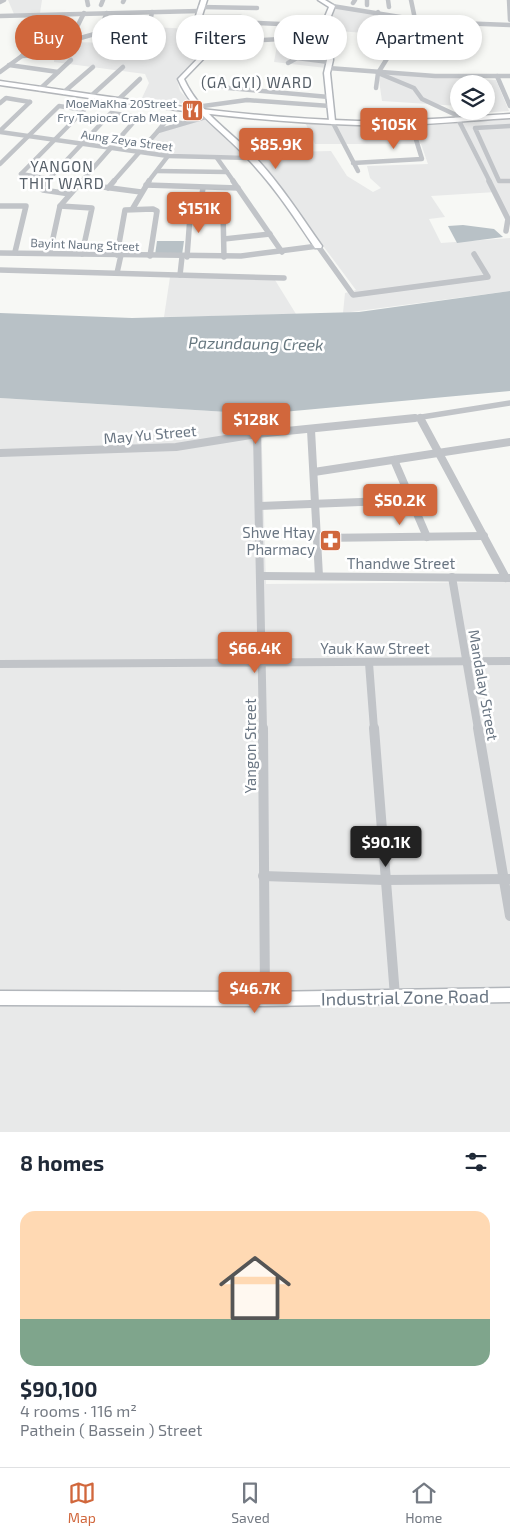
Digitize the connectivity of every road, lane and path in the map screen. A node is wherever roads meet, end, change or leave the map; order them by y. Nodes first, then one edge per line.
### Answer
1 (204, 0) edge
2 (320, 0) edge
3 (367, 0) edge
4 (388, 0) edge
5 (411, 0) edge
6 (509, 0) edge
7 (367, 5) dead end
8 (332, 6) junction
9 (389, 7) dead end
10 (67, 8) dead end
11 (257, 8) dead end
12 (152, 12) junction
13 (199, 12) junction
14 (378, 12) junction
15 (68, 13) junction
16 (84, 13) junction
17 (107, 13) junction
18 (151, 15) edge
19 (199, 15) edge
20 (224, 15) edge
21 (328, 15) edge
22 (393, 15) edge
23 (413, 15) edge
24 (0, 16) edge
25 (82, 17) edge
26 (510, 20) edge
27 (482, 24) edge
28 (510, 25) edge
29 (82, 38) edge
30 (16, 60) edge
31 (71, 60) dead end
32 (199, 60) edge
33 (329, 60) edge
34 (288, 63) dead end
35 (9, 65) junction
36 (329, 65) junction
37 (93, 67) dead end
38 (123, 67) dead end
39 (0, 72) edge
40 (58, 72) junction
41 (378, 73) junction
42 (497, 76) junction
43 (510, 76) edge
44 (140, 79) dead end
45 (0, 82) edge
46 (211, 83) dead end
47 (41, 88) junction
48 (376, 88) dead end
49 (65, 91) junction
50 (93, 95) junction
51 (330, 97) junction
52 (120, 98) junction
53 (0, 103) edge
54 (330, 106) junction
55 (510, 106) edge
56 (199, 109) junction
57 (450, 111) edge
58 (510, 114) edge
59 (495, 115) edge
60 (209, 116) junction
61 (495, 117) edge
62 (499, 117) junction
63 (450, 119) edge
64 (331, 120) junction
65 (459, 120) edge
66 (411, 121) junction
67 (509, 126) edge
68 (0, 132) edge
69 (27, 136) junction
70 (55, 140) junction
71 (82, 144) junction
72 (111, 148) junction
73 (138, 152) junction
74 (168, 156) junction
75 (217, 158) junction
76 (252, 158) junction
77 (354, 163) junction
78 (0, 164) edge
79 (156, 171) junction
80 (358, 171) dead end
81 (227, 172) junction
82 (50, 179) junction
83 (510, 181) edge
84 (80, 184) junction
85 (146, 185) junction
86 (108, 188) junction
87 (203, 188) junction
88 (238, 188) junction
89 (140, 192) junction
90 (70, 194) junction
91 (0, 206) edge
92 (60, 206) junction
93 (133, 208) junction
94 (191, 210) junction
95 (506, 231) dead end
96 (270, 234) junction
97 (224, 239) junction
98 (318, 246) junction
99 (15, 252) junction
100 (50, 252) junction
101 (282, 252) junction
102 (0, 253) edge
103 (82, 254) junction
104 (474, 254) dead end
105 (119, 255) junction
106 (150, 256) junction
107 (224, 256) junction
108 (185, 257) junction
109 (0, 270) edge
110 (117, 273) junction
111 (180, 275) junction
112 (284, 278) dead end
113 (510, 403) edge
114 (420, 418) junction
115 (311, 430) junction
116 (257, 434) junction
117 (510, 442) edge
118 (0, 453) edge
119 (439, 453) junction
120 (394, 460) junction
121 (314, 472) junction
122 (411, 500) junction
123 (315, 503) junction
124 (260, 506) junction
125 (484, 536) junction
126 (427, 537) junction
127 (317, 538) junction
128 (262, 576) junction
129 (319, 576) junction
130 (452, 577) junction
131 (508, 578) edge
132 (264, 662) junction
133 (466, 662) junction
134 (510, 662) edge
135 (369, 663) junction
136 (0, 664) edge
137 (263, 876) junction
138 (507, 879) edge
139 (384, 880) junction
140 (510, 916) edge
141 (510, 995) edge
142 (394, 996) junction
143 (0, 998) edge
144 (265, 999) junction

1 - 13 street
2 - 8 street
3 - 7 street
4 - 9 street
5 - 23 street
6 - 26 street
8 - 14 street
8 - 21 street
10 - 15 street
11 - 13 street
12 - 13 street
12 - 17 street
12 - 18 street
13 - 19 street
13 - 20 street
14 - 22 street
14 - 41 street
15 - 16 street
15 - 24 street
16 - 17 street
16 - 25 street
17 - 29 street
27 - 28 street
30 - 35 street
31 - 40 street
32 - 56 street
33 - 36 street
34 - 36 street
35 - 39 street
35 - 40 street
36 - 41 street
36 - 51 street
37 - 49 street
38 - 50 street
40 - 47 street
41 - 42 street
41 - 48 street
41 - 57 street
42 - 43 street
42 - 55 street
44 - 52 street
45 - 47 main road
46 - 51 street
47 - 49 main road
49 - 50 main road
50 - 52 main road
51 - 54 street
52 - 56 main road
53 - 68 street
54 - 56 street
54 - 64 street
56 - 60 street
56 - 64 main road
58 - 59 main road
58 - 62 main road
60 - 73 street
60 - 76 street
61 - 62 main road
62 - 67 street
63 - 66 main road
64 - 66 main road
64 - 77 street
65 - 95 street
66 - 77 street
67 - 83 street
68 - 69 street, Aung Zeya Street
69 - 70 street, Aung Zeya Street
69 - 70 street
69 - 78 street
70 - 71 street, Aung Zeya Street
70 - 82 street
71 - 72 street, Aung Zeya Street
71 - 72 street
71 - 82 street
72 - 73 street, Aung Zeya Street
72 - 84 street
73 - 74 street, Aung Zeya Street
73 - 86 street
74 - 75 street, Aung Zeya Street
74 - 79 street
75 - 76 street, Aung Zeya Street
75 - 81 street
76 - 98 street
77 - 80 street
79 - 81 street
79 - 85 street
81 - 88 street
82 - 90 street
84 - 86 street
84 - 90 street
85 - 87 street
85 - 89 street
86 - 89 street
87 - 88 street
87 - 94 street
88 - 96 street
89 - 93 street
90 - 92 street
91 - 99 street
92 - 100 street
92 - 103 street
93 - 105 street
93 - 106 street
94 - 97 street
94 - 108 street
96 - 97 street
96 - 101 street
97 - 107 street
98 - 101 street, Bayint Naung Street
98 - 104 street
99 - 100 street, Bayint Naung Street
99 - 102 street, Bayint Naung Street
100 - 103 street, Bayint Naung Street
101 - 107 street, Bayint Naung Street
103 - 105 street, Bayint Naung Street
105 - 106 street, Bayint Naung Street
105 - 110 street
106 - 108 street, Bayint Naung Street
107 - 108 street, Bayint Naung Street
108 - 111 street
109 - 110 street
110 - 111 street
111 - 112 street
113 - 114 street, May Yu Street
114 - 115 street, May Yu Street
114 - 119 street
115 - 116 street, May Yu Street
115 - 121 street
116 - 118 street, May Yu Street
116 - 124 street, Yangon Street
117 - 119 street
119 - 120 street
119 - 125 street
120 - 121 street
120 - 122 street
121 - 123 street
122 - 123 street
122 - 126 street
123 - 124 street
123 - 127 street
124 - 128 street, Yangon Street
125 - 126 street
125 - 131 street
126 - 127 street
127 - 129 street
128 - 129 street, Thandwe Street
128 - 132 street, Yangon Street
129 - 130 street, Thandwe Street
130 - 131 street, Thandwe Street
130 - 133 street, Mandalay Street
132 - 135 street, Yauk Kaw Street
132 - 136 street, Yauk Kaw Street
132 - 137 street, Yangon Street
133 - 134 street, Yauk Kaw Street
133 - 135 street, Yauk Kaw Street
133 - 138 street, Mandalay Street
135 - 139 street
137 - 139 street
137 - 144 street, Yangon Street
138 - 139 street
138 - 140 street, Mandalay Street
139 - 142 street
141 - 142 street, Industrial Zone Road
142 - 144 street, Industrial Zone Road
143 - 144 street, Industrial Zone Road

